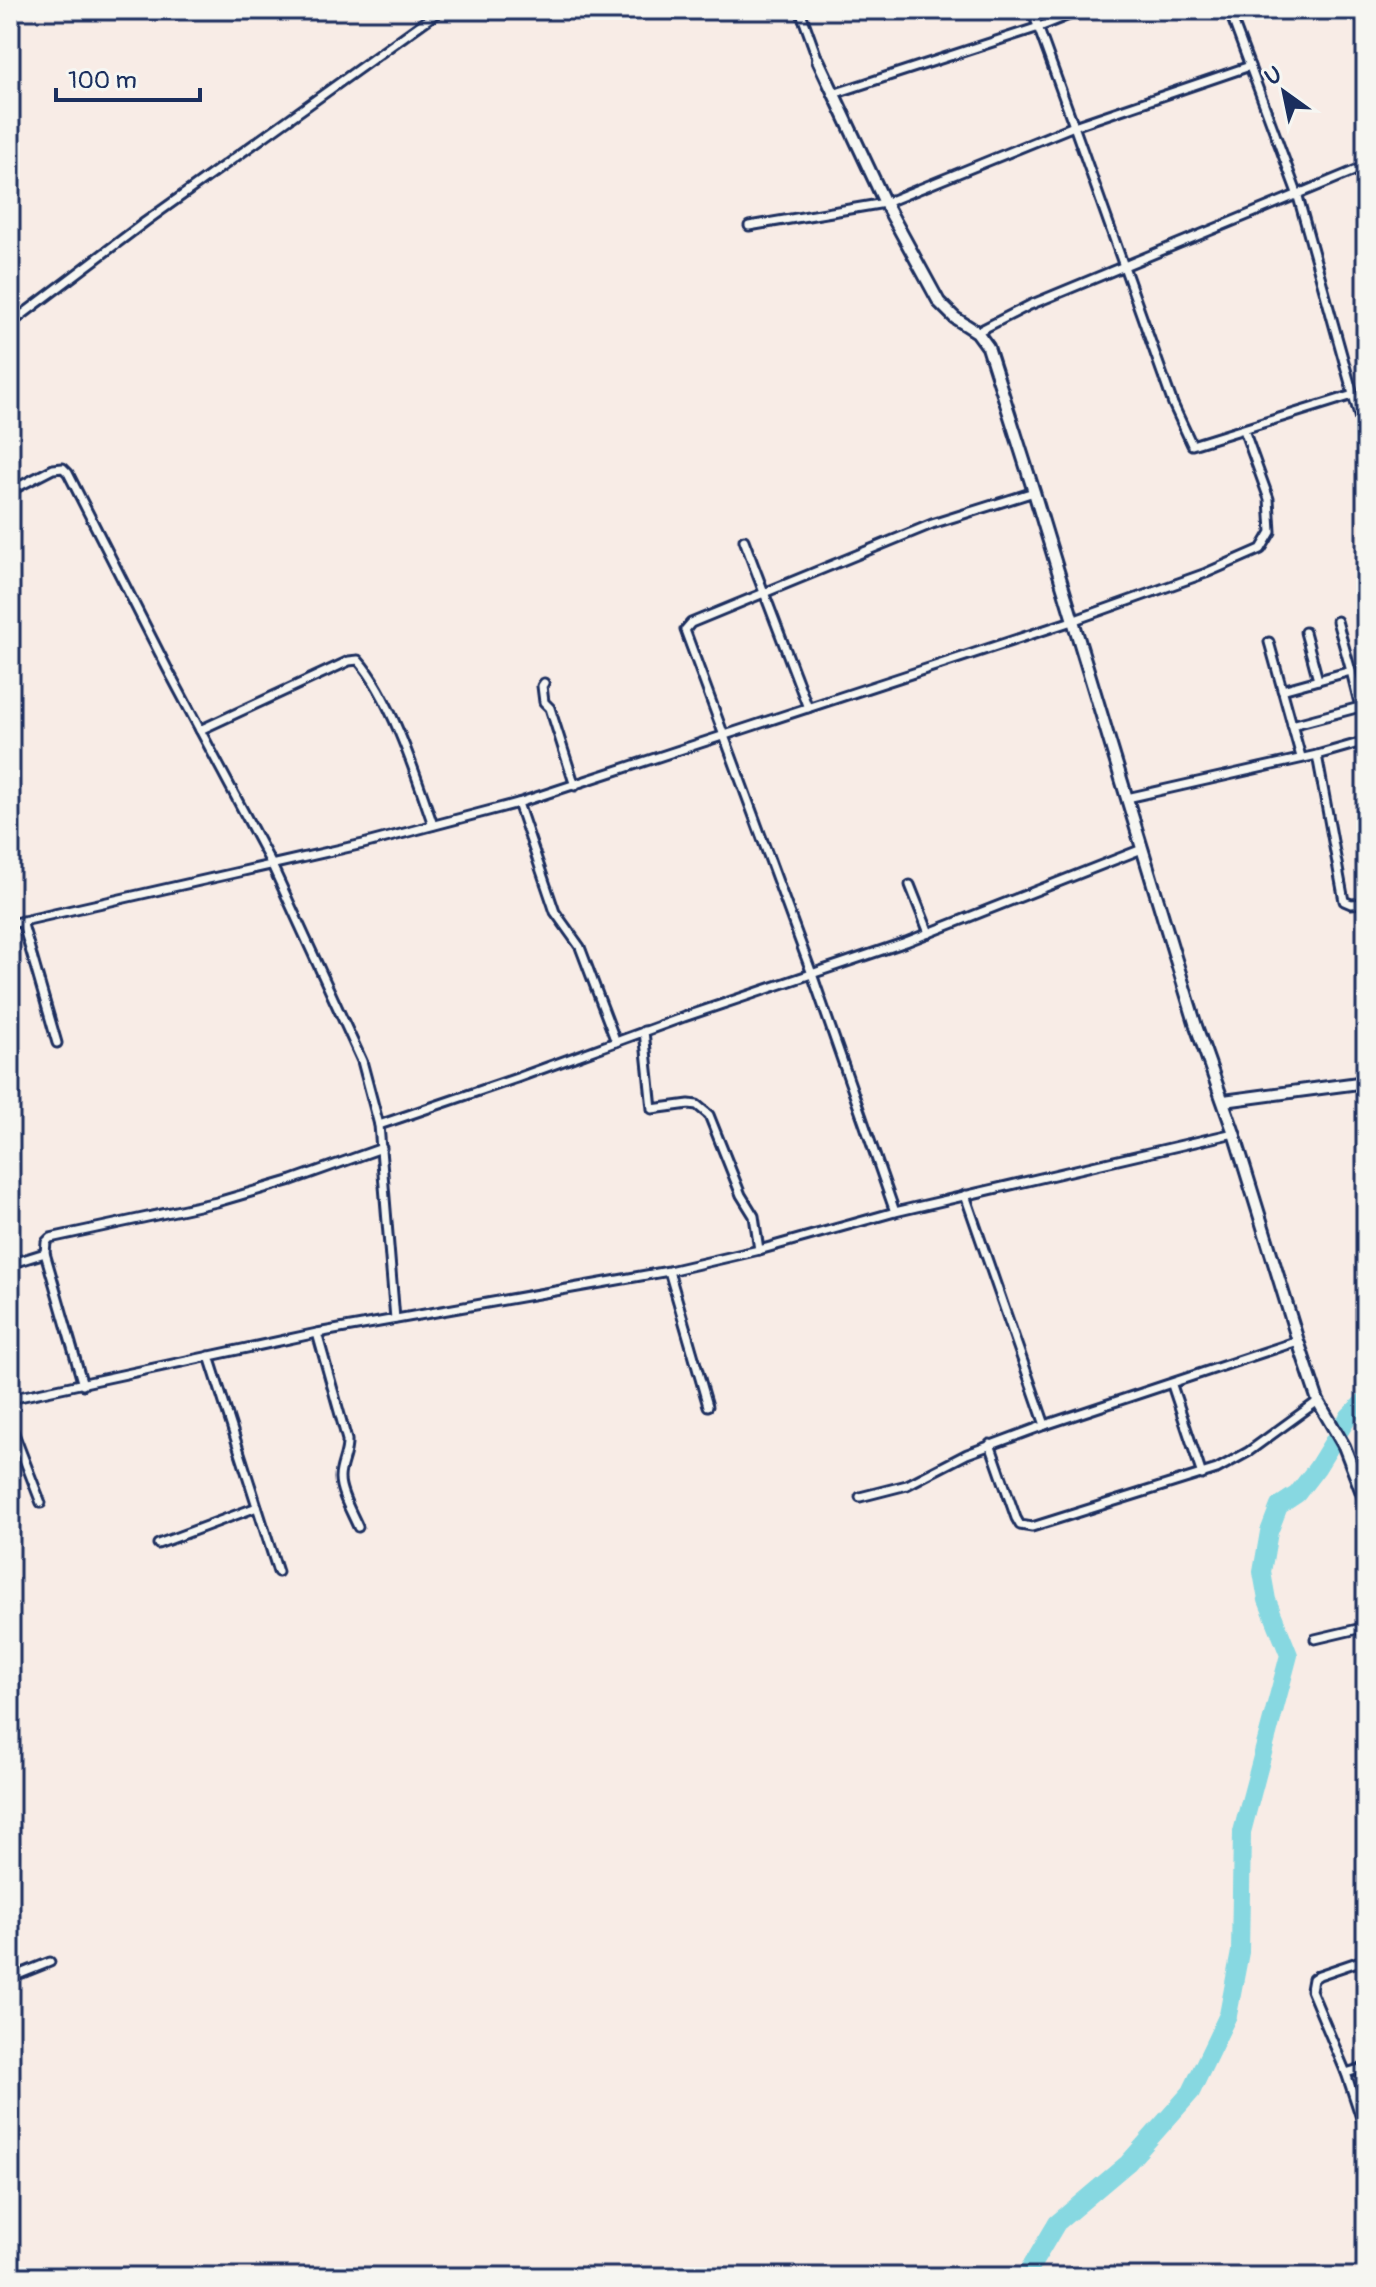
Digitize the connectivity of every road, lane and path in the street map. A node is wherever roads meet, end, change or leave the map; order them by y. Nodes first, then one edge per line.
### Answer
1 (441, 10) edge
2 (800, 10) edge
3 (1032, 10) edge
4 (1082, 10) edge
5 (1229, 10) edge
6 (1039, 27) junction
7 (818, 60) joint
8 (1250, 66) junction
9 (833, 94) junction
10 (1074, 126) junction
11 (1366, 166) edge
12 (1297, 193) junction
13 (885, 203) junction
14 (749, 226) dead end
15 (1124, 266) junction
16 (10, 324) edge
17 (977, 332) junction
18 (1354, 399) junction
19 (1366, 401) edge
20 (1244, 430) junction
21 (1366, 441) edge
22 (10, 491) edge
23 (1034, 492) junction
24 (744, 540) dead end
25 (765, 593) junction
26 (1072, 621) junction
27 (1337, 621) dead end
28 (1305, 632) dead end
29 (1269, 642) dead end
30 (1351, 671) junction
31 (1318, 680) junction
32 (544, 683) dead end
33 (1282, 690) junction
34 (808, 708) junction
35 (1292, 725) junction
36 (200, 730) junction
37 (723, 738) junction
38 (1366, 741) edge
39 (1317, 755) junction
40 (1301, 757) junction
41 (575, 786) junction
42 (1127, 798) junction
43 (518, 803) junction
44 (433, 825) junction
45 (1142, 849) junction
46 (272, 865) junction
47 (910, 885) dead end
48 (1366, 903) edge
49 (22, 921) junction
50 (10, 924) edge
51 (929, 933) junction
52 (812, 974) junction
53 (644, 1031) junction
54 (616, 1042) junction
55 (57, 1043) dead end
56 (1366, 1082) edge
57 (1224, 1101) junction
58 (379, 1125) junction
59 (1234, 1133) junction
60 (382, 1148) junction
61 (965, 1195) junction
62 (895, 1212) junction
63 (759, 1250) junction
64 (45, 1253) junction
65 (10, 1264) edge
66 (669, 1271) junction
67 (395, 1319) junction
68 (317, 1333) junction
69 (1298, 1341) junction
70 (209, 1356) junction
71 (83, 1385) junction
72 (1172, 1385) junction
73 (10, 1399) edge
74 (1318, 1401) junction
75 (708, 1406) dead end
76 (10, 1423) edge
77 (1045, 1425) junction
78 (990, 1444) junction
79 (1202, 1475) junction
80 (860, 1497) dead end
81 (1365, 1497) edge
82 (41, 1503) dead end
83 (257, 1507) junction
84 (358, 1527) dead end
85 (158, 1544) dead end
86 (278, 1572) dead end
87 (1366, 1627) edge
88 (1315, 1639) dead end
89 (1366, 1959) edge
90 (50, 1962) dead end
91 (10, 1978) edge
92 (1366, 2067) edge
93 (1346, 2073) junction
94 (1366, 2133) edge

1 - 16 street
2 - 7 street
3 - 6 street
4 - 6 street
5 - 8 street
6 - 9 street
6 - 10 street
7 - 9 street
8 - 10 street
8 - 12 street
9 - 13 street
10 - 13 street
10 - 15 street
11 - 12 street
12 - 15 street
12 - 18 street
13 - 14 street
13 - 17 street
15 - 17 street
15 - 20 street
17 - 23 street
18 - 19 street
18 - 20 street
18 - 21 street
20 - 26 street
22 - 36 street
23 - 25 street
23 - 26 street
24 - 25 street
25 - 34 street
25 - 37 street
26 - 34 street
26 - 42 street
27 - 30 street
28 - 31 street
29 - 33 street
30 - 31 street
30 - 35 street
31 - 33 street
32 - 41 street
33 - 35 street
34 - 37 street
35 - 40 street
36 - 44 street
36 - 46 street
37 - 41 street
37 - 52 street
38 - 39 street
39 - 40 street
39 - 48 street
40 - 42 street
41 - 43 street
42 - 45 street
43 - 44 street
43 - 54 street
44 - 46 street
45 - 51 street
45 - 57 street
46 - 49 street
46 - 58 street
47 - 51 street
49 - 50 street
49 - 55 street
51 - 52 street
52 - 53 street
52 - 62 street
53 - 54 street
53 - 63 street
54 - 58 street
56 - 57 street
57 - 59 street
58 - 60 street
59 - 61 street
59 - 69 street
60 - 64 street
60 - 67 street
61 - 62 street
61 - 77 street
62 - 63 street
63 - 66 street
64 - 65 street
64 - 71 street
66 - 67 street
66 - 75 street
67 - 68 street
68 - 70 street
68 - 84 street
69 - 72 street
69 - 74 street
70 - 71 street
70 - 83 street
71 - 73 street
72 - 77 street
72 - 79 street
74 - 79 street
74 - 81 street
76 - 82 street
77 - 78 street
78 - 79 street
78 - 80 street
83 - 85 street
83 - 86 street
87 - 88 street
89 - 93 street
90 - 91 street
92 - 93 street
93 - 94 street

